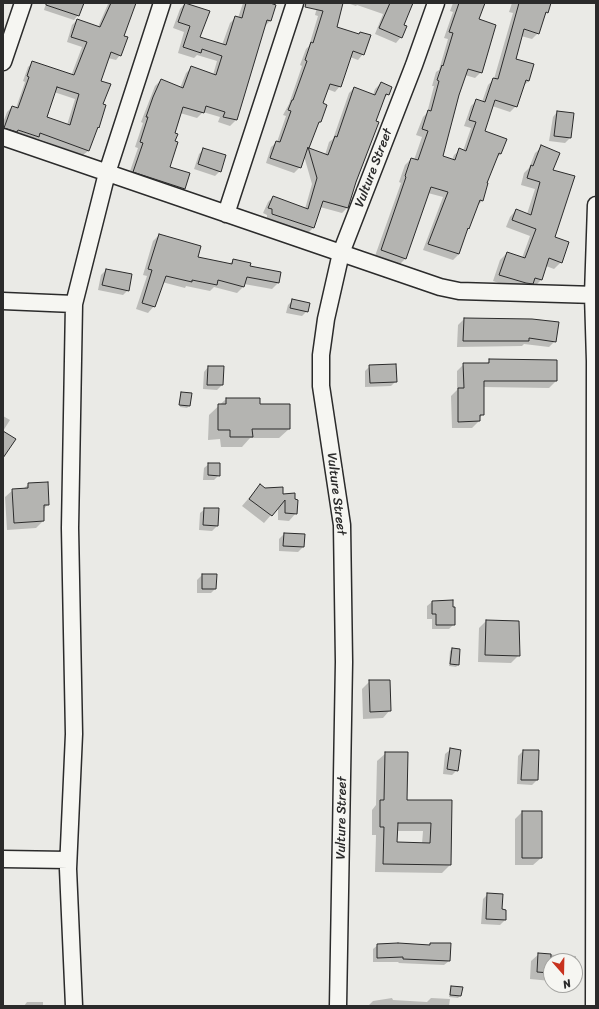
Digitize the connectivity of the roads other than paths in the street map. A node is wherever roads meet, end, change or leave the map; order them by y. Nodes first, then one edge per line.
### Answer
1 (23, 3) edge
2 (162, 3) edge
3 (295, 3) edge
4 (436, 3) edge
5 (3, 62) edge
6 (3, 137) edge
7 (107, 173) junction
8 (596, 205) edge
9 (226, 214) junction
10 (341, 253) junction
11 (594, 295) edge
12 (3, 301) edge
13 (74, 304) junction
14 (3, 859) edge
15 (68, 860) junction
16 (74, 1006) edge
17 (338, 1006) edge
18 (594, 1006) edge

1 - 5 street
2 - 7 street
3 - 9 street
4 - 10 street, Vulture Street
6 - 7 street
7 - 9 street
7 - 13 street
8 - 11 street
9 - 10 street
10 - 11 street
10 - 17 street, Vulture Street
11 - 18 street
12 - 13 street
13 - 15 street
14 - 15 street
15 - 16 street

